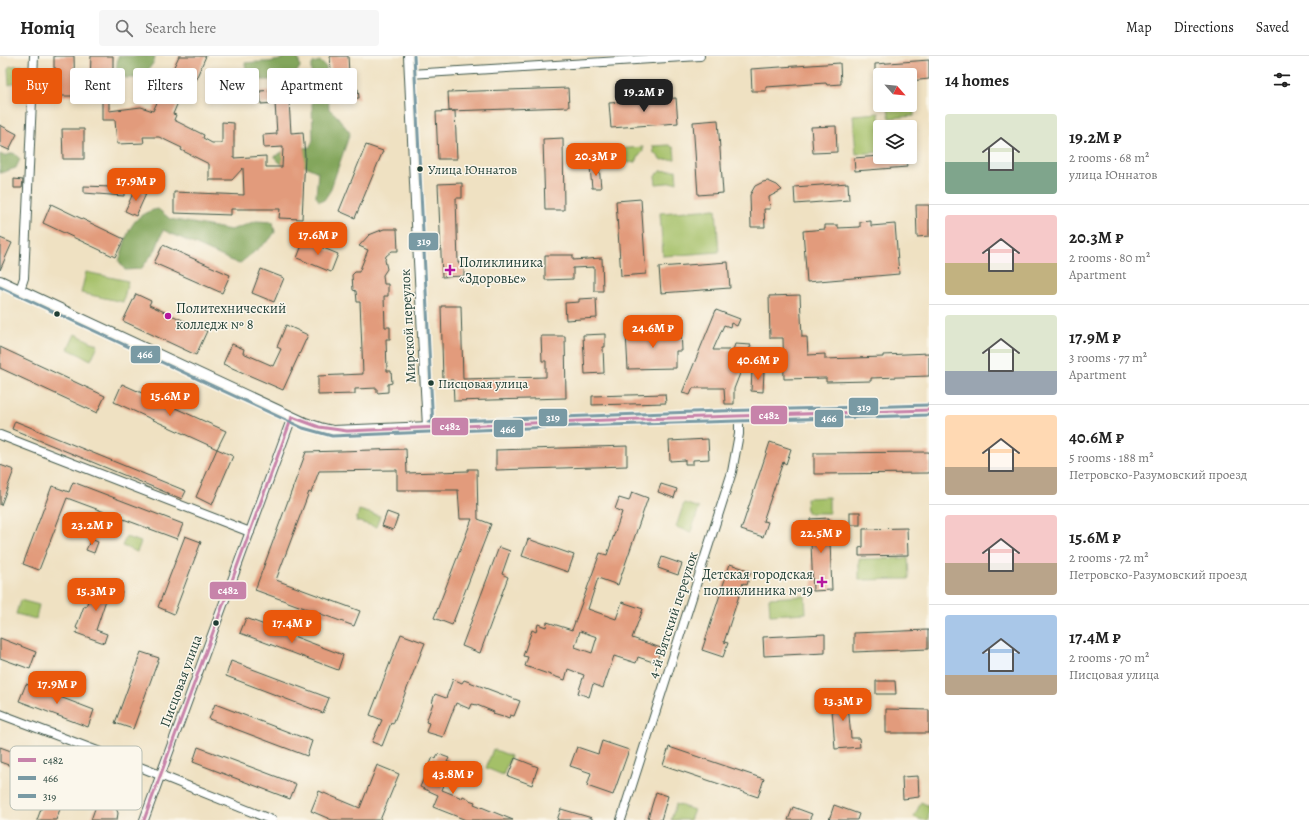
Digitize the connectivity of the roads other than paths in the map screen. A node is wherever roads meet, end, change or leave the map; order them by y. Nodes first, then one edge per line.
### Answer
1 (34, 56) edge
2 (409, 56) edge
3 (700, 56) edge
4 (410, 74) junction
5 (0, 281) edge
6 (20, 290) junction
7 (929, 410) edge
8 (739, 415) junction
9 (292, 417) junction
10 (428, 427) junction
11 (0, 435) edge
12 (250, 532) junction
13 (0, 714) edge
14 (84, 746) edge
15 (142, 768) edge
16 (160, 775) junction
17 (144, 820) edge
18 (272, 820) edge
19 (621, 820) edge

1 - 6 street
2 - 4 street, Мирской переулок
3 - 4 street
4 - 10 street, Мирской переулок
5 - 6 street
6 - 9 street
7 - 8 street
8 - 10 street
8 - 19 street, 4-й Вятский переулок
9 - 10 street
9 - 12 street, Писцовая улица
11 - 12 street
12 - 16 street, Писцовая улица
13 - 14 street
15 - 16 street
16 - 17 street, Писцовая улица
16 - 18 street

